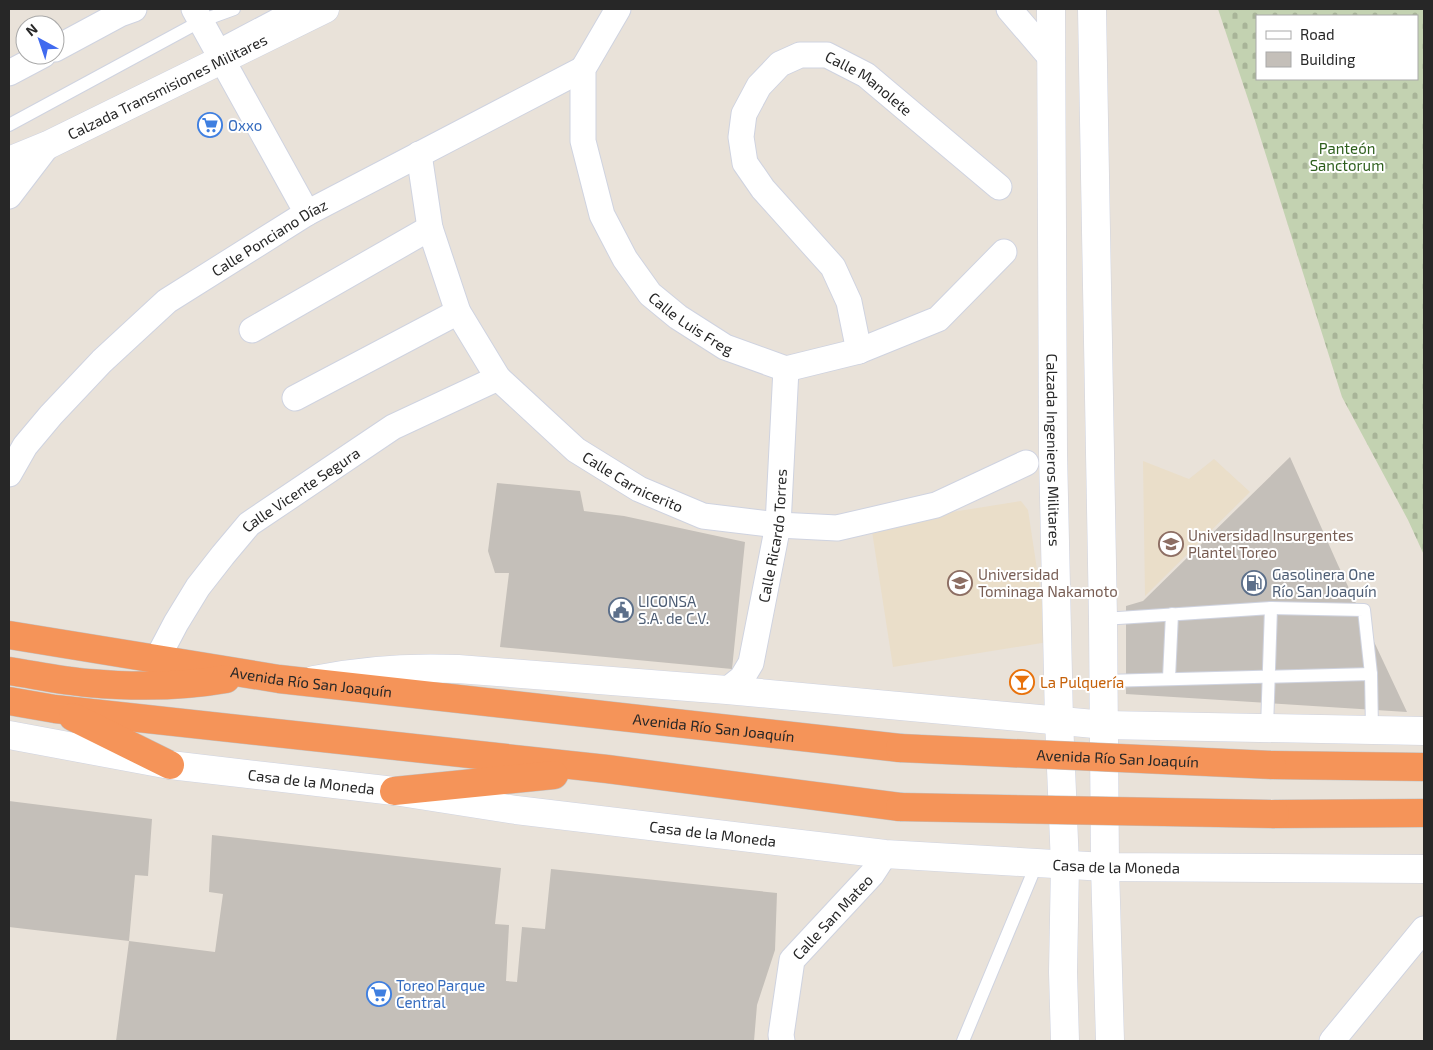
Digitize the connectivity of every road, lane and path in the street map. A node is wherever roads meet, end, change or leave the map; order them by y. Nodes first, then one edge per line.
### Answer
1 (134, 9) edge
2 (234, 9) edge
3 (287, 9) edge
4 (325, 9) edge
5 (618, 9) edge
6 (1009, 9) edge
7 (1051, 9) edge
8 (1092, 9) edge
9 (198, 15) edge
10 (65, 44) edge
11 (219, 54) junction
12 (1052, 59) junction
13 (25, 65) edge
14 (584, 69) junction
15 (9, 74) edge
16 (9, 125) edge
17 (48, 145) junction
18 (419, 154) junction
19 (9, 161) edge
20 (999, 187) dead end
21 (9, 196) edge
22 (307, 213) junction
23 (430, 228) junction
24 (1004, 252) dead end
25 (458, 312) junction
26 (252, 330) dead end
27 (860, 351) junction
28 (786, 369) junction
29 (498, 378) junction
30 (296, 398) dead end
31 (17, 439) edge
32 (1026, 463) dead end
33 (9, 474) edge
34 (778, 525) junction
35 (1271, 608) junction
36 (1172, 614) junction
37 (1103, 619) junction
38 (9, 635) edge
39 (9, 657) edge
40 (9, 671) edge
41 (157, 672) junction
42 (1371, 674) junction
43 (1169, 678) junction
44 (1268, 678) junction
45 (1104, 681) junction
46 (307, 682) junction
47 (727, 690) junction
48 (9, 701) edge
49 (56, 709) junction
50 (1058, 720) junction
51 (1105, 725) junction
52 (1267, 728) junction
53 (1372, 730) junction
54 (1424, 731) edge
55 (9, 734) edge
56 (170, 765) junction
57 (1424, 767) edge
58 (607, 770) junction
59 (394, 791) junction
60 (1424, 813) edge
61 (885, 854) junction
62 (1037, 863) junction
63 (1065, 865) junction
64 (1105, 868) junction
65 (1424, 869) edge
66 (1424, 929) edge
67 (782, 1041) edge
68 (963, 1041) edge
69 (1066, 1041) edge
70 (1110, 1041) edge
71 (1332, 1041) edge

1 - 10 street
2 - 9 lane
3 - 11 lane
4 - 11 main road, Calzada Transmisiones Militares
5 - 14 street, Calle Luis Freg
6 - 12 street
7 - 12 main road, Calzada Ingenieros Militares
8 - 37 main road
9 - 11 street
9 - 16 lane
11 - 17 main road, Calzada Transmisiones Militares
11 - 22 street
12 - 50 main road, Calzada Ingenieros Militares
13 - 15 street
14 - 18 street, Calle Ponciano Díaz
14 - 28 street, Calle Luis Freg
17 - 19 main road, Calzada Transmisiones Militares
17 - 21 street
18 - 22 street, Calle Ponciano Díaz
18 - 23 street, Calle Carnicerito
20 - 27 street, Calle Manolete
22 - 31 street, Calle Ponciano Díaz
23 - 25 street, Calle Carnicerito
23 - 26 street
24 - 27 street
25 - 29 street, Calle Carnicerito
25 - 30 street
27 - 28 street
28 - 34 street, Calle Ricardo Torres
29 - 34 street, Calle Carnicerito
29 - 41 street, Calle Vicente Segura
31 - 33 street, Calle Ponciano Díaz
32 - 34 street, Calle Carnicerito
34 - 47 street, Calle Ricardo Torres
35 - 36 lane
35 - 42 lane
35 - 44 lane
36 - 37 lane
36 - 43 lane
37 - 45 main road
38 - 41 highway
39 - 41 highway
40 - 41 highway
41 - 46 highway, Avenida Río San Joaquín
42 - 44 lane
42 - 53 lane
43 - 44 lane
43 - 45 lane
44 - 52 lane
45 - 51 main road
46 - 47 main road
46 - 57 highway, Avenida Río San Joaquín, bridge
47 - 50 main road
48 - 49 highway
49 - 56 highway
49 - 58 highway
50 - 51 main road
50 - 63 main road, Calzada Ingenieros Militares
51 - 52 main road
51 - 64 main road
52 - 53 main road
53 - 54 main road
55 - 56 main road, Casa de la Moneda
56 - 59 main road, Casa de la Moneda
58 - 59 highway
58 - 60 highway, bridge
59 - 61 main road, Casa de la Moneda
61 - 62 main road, Casa de la Moneda
61 - 67 street, Calle San Mateo
62 - 63 main road, Casa de la Moneda
62 - 68 lane
63 - 64 main road, Casa de la Moneda
63 - 69 main road, Calzada Ingenieros Militares
64 - 65 main road, Casa de la Moneda
64 - 70 main road
66 - 71 street

